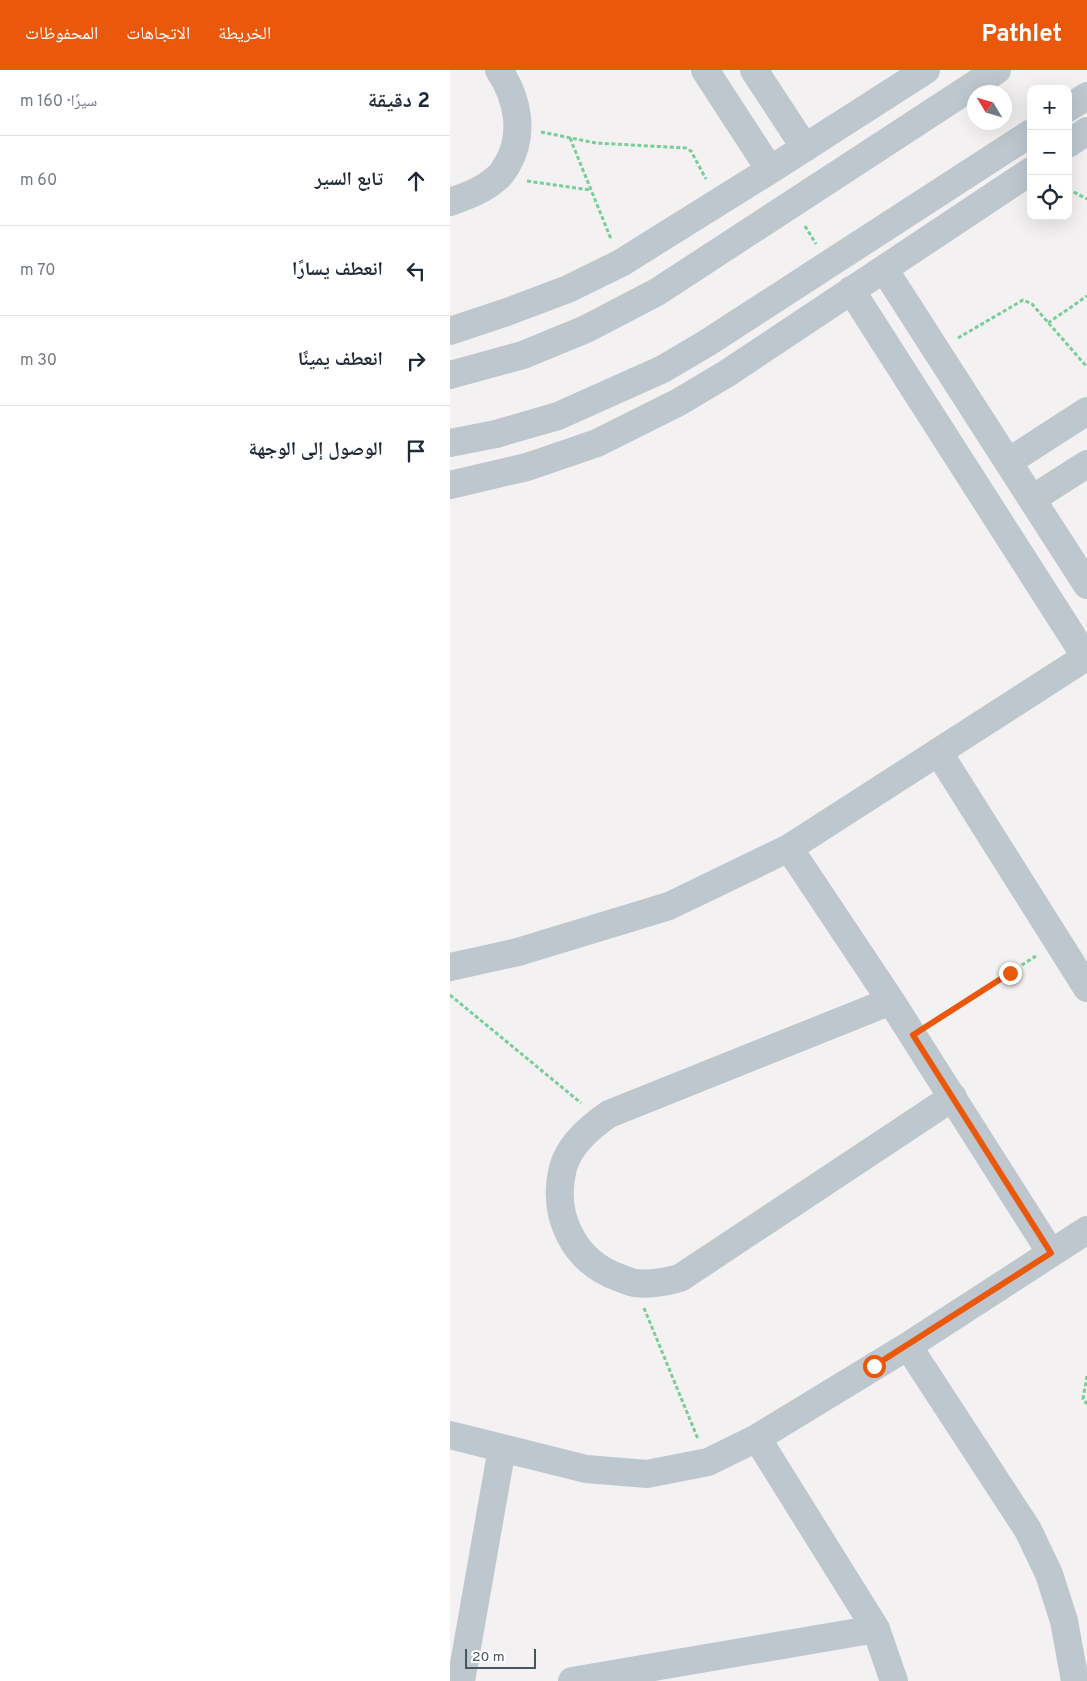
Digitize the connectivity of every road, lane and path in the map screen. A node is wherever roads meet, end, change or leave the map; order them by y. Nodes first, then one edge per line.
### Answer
1 (499, 70) edge
2 (705, 70) edge
3 (926, 70) edge
4 (997, 70) edge
5 (762, 81) edge
6 (1087, 96) edge
7 (1072, 105) edge
8 (733, 114) junction
9 (519, 127) junction
10 (1087, 131) edge
11 (1027, 136) edge
12 (570, 138) junction
13 (1072, 141) edge
14 (805, 148) junction
15 (770, 170) junction
16 (1027, 174) edge
17 (499, 177) junction
18 (591, 190) junction
19 (1072, 191) edge
20 (1087, 198) edge
21 (450, 202) edge
22 (718, 203) junction
23 (792, 204) junction
24 (629, 258) junction
25 (829, 264) junction
26 (884, 269) junction
27 (851, 290) junction
28 (657, 292) junction
29 (1087, 296) edge
30 (1048, 323) junction
31 (450, 331) edge
32 (930, 342) junction
33 (707, 343) junction
34 (891, 353) junction
35 (1087, 368) edge
36 (726, 374) junction
37 (450, 375) edge
38 (1087, 411) edge
39 (450, 443) edge
40 (1008, 462) junction
41 (1087, 464) edge
42 (450, 485) edge
43 (1032, 499) junction
44 (1087, 584) edge
45 (1087, 658) edge
46 (939, 753) junction
47 (789, 848) junction
48 (1058, 942) junction
49 (450, 967) edge
50 (1087, 988) edge
51 (450, 995) edge
52 (892, 1001) junction
53 (913, 1035) junction
54 (953, 1098) junction
55 (600, 1119) junction
56 (1087, 1230) edge
57 (1051, 1253) junction
58 (634, 1283) junction
59 (908, 1346) junction
60 (1087, 1376) edge
61 (1087, 1404) edge
62 (450, 1435) edge
63 (757, 1438) junction
64 (502, 1448) junction
65 (708, 1462) junction
66 (876, 1629) junction
67 (461, 1681) edge
68 (572, 1681) edge
69 (894, 1681) edge
70 (1075, 1681) edge

1 - 9 street
2 - 8 street
3 - 14 street
4 - 23 street
5 - 8 street
5 - 14 street
6 - 7 street
8 - 15 street
9 - 12 path
9 - 17 street
10 - 13 street
11 - 25 street
12 - 18 path
12 - 22 path
14 - 15 street
15 - 22 street
16 - 26 street
17 - 18 path
17 - 21 street
18 - 24 path
19 - 20 path
22 - 24 street
23 - 25 path
23 - 28 street
24 - 28 street
24 - 31 street
25 - 33 street
26 - 27 street
26 - 32 street
27 - 34 street
27 - 36 street
28 - 37 street
29 - 30 path
30 - 32 path
30 - 35 path
32 - 34 street
32 - 40 street
33 - 36 street
33 - 39 street
34 - 45 street
36 - 42 street
38 - 40 street
40 - 43 street
41 - 43 street
43 - 44 street
45 - 46 street
46 - 47 street
46 - 48 street
47 - 49 street
47 - 52 street
48 - 50 street
48 - 53 path
51 - 55 path
52 - 53 street
52 - 55 street
53 - 54 street
54 - 57 street
54 - 58 street
55 - 58 street
56 - 57 street
57 - 59 street
58 - 65 path
59 - 63 street
59 - 70 street
60 - 61 path
62 - 64 street
63 - 65 street
63 - 66 street
64 - 65 street
64 - 67 street
66 - 68 street
66 - 69 street

